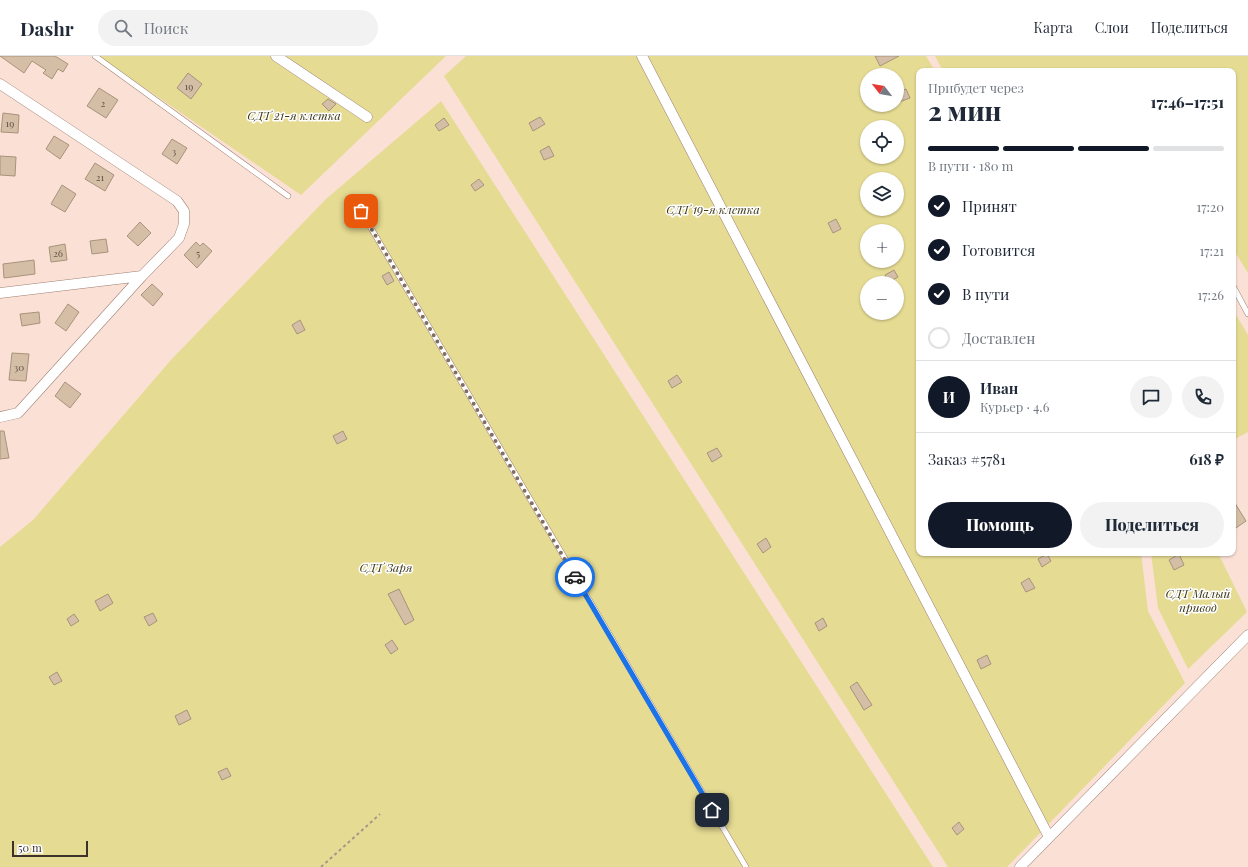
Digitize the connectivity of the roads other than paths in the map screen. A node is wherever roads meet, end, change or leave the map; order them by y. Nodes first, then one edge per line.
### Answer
1 (95, 56) edge
2 (276, 56) edge
3 (642, 56) edge
4 (0, 84) edge
5 (368, 117) dead end
6 (288, 196) dead end
7 (361, 211) dead end
8 (142, 276) junction
9 (1236, 292) edge
10 (0, 293) edge
11 (1248, 314) edge
12 (0, 417) edge
13 (1248, 635) edge
14 (1049, 837) junction
15 (746, 867) edge
16 (1020, 867) edge

1 - 6 lane
2 - 5 street
3 - 14 street
4 - 8 street
7 - 15 lane
8 - 10 street
8 - 12 street
9 - 11 lane
13 - 14 street
14 - 16 street

